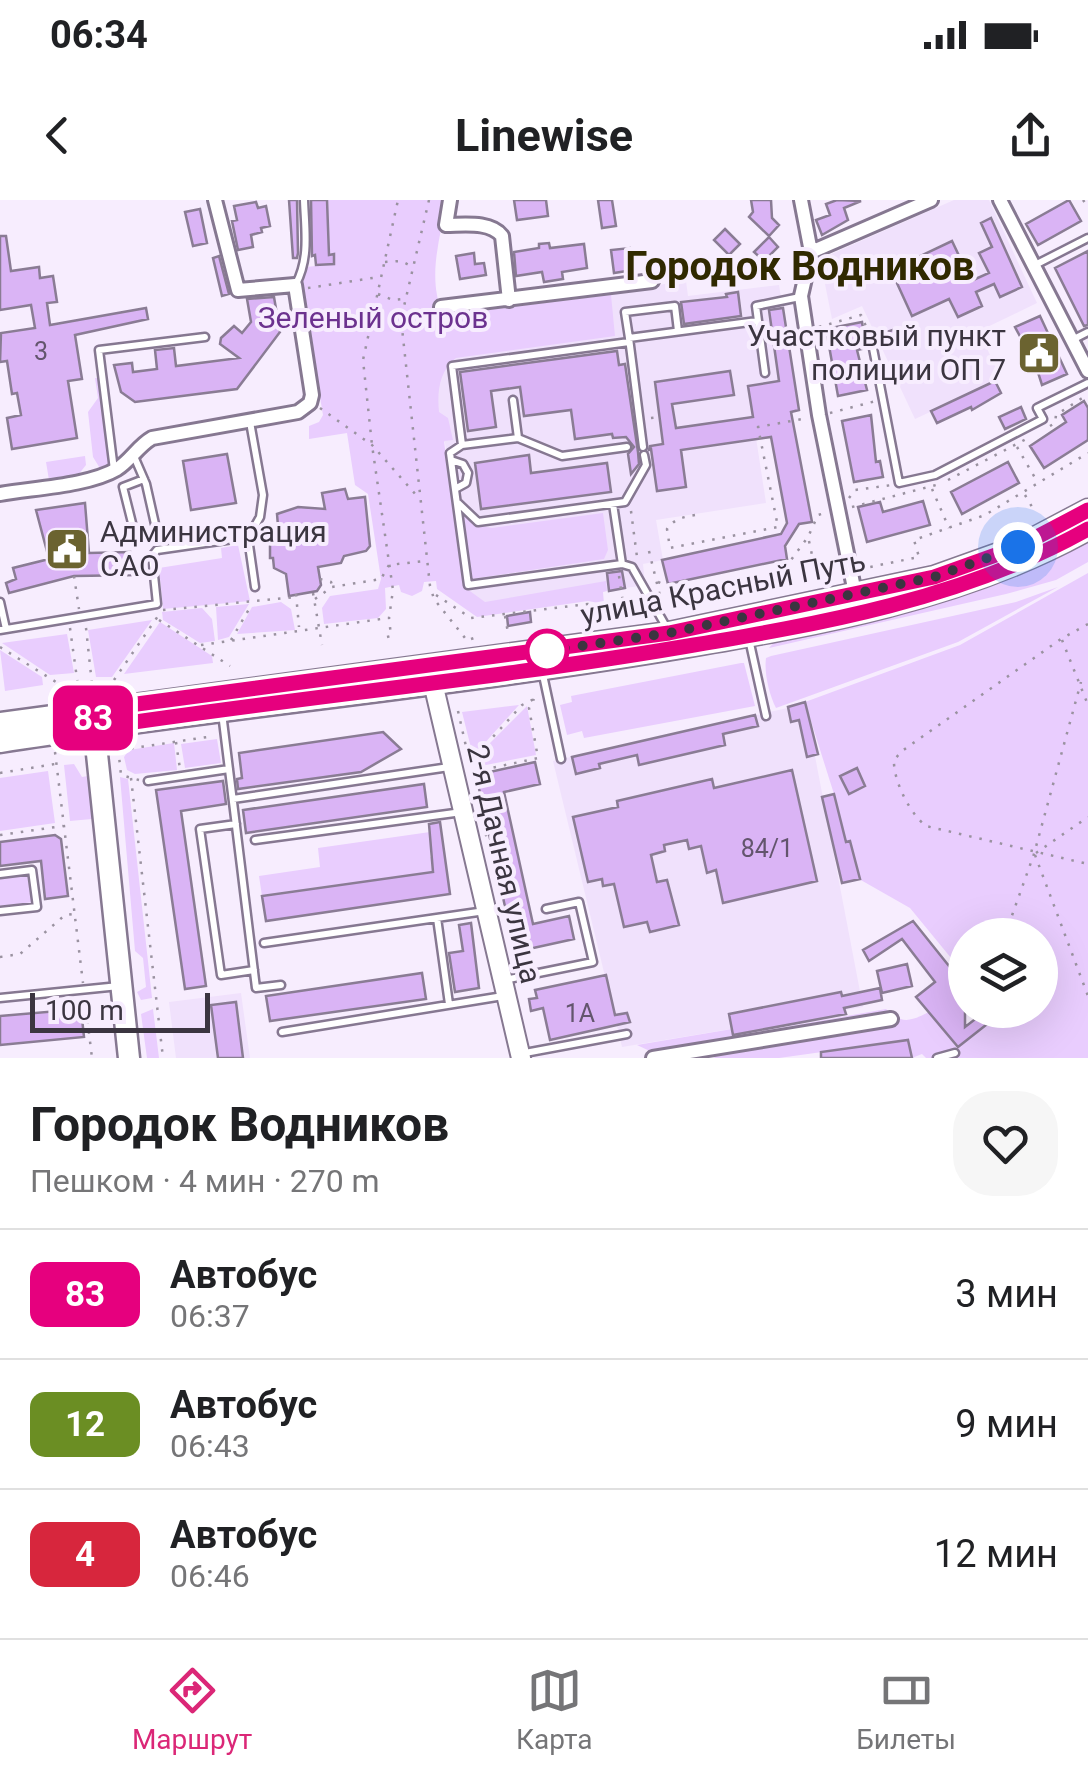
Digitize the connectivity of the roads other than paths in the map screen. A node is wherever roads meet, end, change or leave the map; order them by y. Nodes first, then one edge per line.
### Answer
1 (218, 200) edge
2 (304, 200) edge
3 (450, 200) edge
4 (801, 200) edge
5 (931, 200) edge
6 (1000, 200) edge
7 (1088, 238) edge
8 (811, 252) junction
9 (1034, 265) junction
10 (652, 281) dead end
11 (296, 288) junction
12 (801, 296) junction
13 (509, 300) junction
14 (441, 307) dead end
15 (757, 321) junction
16 (678, 331) junction
17 (1088, 332) edge
18 (206, 336) dead end
19 (871, 338) road end
20 (629, 340) junction
21 (1072, 340) junction
22 (1088, 370) edge
23 (765, 373) dead end
24 (1088, 382) edge
25 (513, 400) dead end
26 (250, 421) junction
27 (518, 438) junction
28 (462, 445) junction
29 (627, 447) dead end
30 (133, 454) junction
31 (451, 460) junction
32 (114, 470) junction
33 (144, 479) junction
34 (455, 489) junction
35 (0, 494) edge
36 (457, 502) junction
37 (614, 504) junction
38 (1088, 510) edge
39 (155, 524) dead end
40 (132, 527) dead end
41 (1088, 529) edge
42 (233, 539) dead end
43 (619, 564) junction
44 (256, 587) dead end
45 (855, 594) junction
46 (0, 602) edge
47 (746, 627) junction
48 (3, 629) edge
49 (669, 633) junction
50 (542, 669) junction
51 (433, 683) junction
52 (222, 711) junction
53 (766, 716) dead end
54 (93, 719) junction
55 (0, 724) edge
56 (0, 742) edge
57 (560, 756) road end
58 (462, 764) junction
59 (229, 769) junction
60 (148, 781) dead end
61 (233, 799) junction
62 (464, 812) junction
63 (236, 824) junction
64 (255, 840) dead end
65 (0, 874) edge
66 (546, 909) dead end
67 (486, 910) junction
68 (0, 911) edge
69 (437, 918) junction
70 (264, 943) dead end
71 (254, 970) junction
72 (281, 985) dead end
73 (120, 986) junction
74 (505, 988) junction
75 (0, 998) edge
76 (449, 1004) junction
77 (891, 1019) dead end
78 (282, 1032) dead end
79 (627, 1034) dead end
80 (708, 1053) edge
81 (955, 1053) dead end
82 (521, 1056) edge
83 (129, 1058) edge
84 (653, 1058) edge
85 (937, 1058) edge

1 - 11 street
2 - 11 lane
3 - 13 street
4 - 8 street
5 - 8 street
6 - 9 street
7 - 9 lane
8 - 12 street
9 - 21 street
10 - 13 street
11 - 26 street
12 - 15 lane
12 - 45 street
13 - 14 street
15 - 16 lane
15 - 23 lane
16 - 20 lane
16 - 20 lane
17 - 21 lane
18 - 32 lane
19 - 24 lane
20 - 28 lane
20 - 37 lane
21 - 22 street
25 - 27 lane
26 - 30 street
26 - 44 lane
27 - 28 lane
27 - 29 lane
28 - 31 lane
30 - 32 street
30 - 33 lane
31 - 34 lane
31 - 34 lane
32 - 35 street
33 - 39 lane
33 - 40 lane
34 - 36 lane
36 - 37 lane
36 - 43 lane
37 - 43 lane
38 - 45 main road, улица Красный Путь
41 - 47 main road, улица Красный Путь
42 - 48 lane
43 - 49 lane
45 - 47 main road, улица Красный Путь
46 - 48 lane
47 - 49 main road, улица Красный Путь
47 - 50 main road, улица Красный Путь
47 - 53 lane
49 - 54 main road, улица Красный Путь
50 - 51 main road, улица Красный Путь
50 - 57 lane
51 - 52 main road, улица Красный Путь
51 - 58 street, 2-я Дачная улица
52 - 54 main road, улица Красный Путь
52 - 59 lane
54 - 55 main road, улица Красный Путь
54 - 56 main road, улица Красный Путь
54 - 73 main road
58 - 61 lane
58 - 62 street, 2-я Дачная улица
59 - 60 lane
59 - 61 lane
61 - 63 lane
62 - 64 lane
62 - 67 street, 2-я Дачная улица
63 - 71 lane
63 - 71 lane
65 - 68 lane
66 - 74 lane
67 - 69 lane
67 - 74 street, 2-я Дачная улица
69 - 70 lane
69 - 76 lane
71 - 72 lane
73 - 75 lane
73 - 83 main road
74 - 76 lane
74 - 82 street, 2-я Дачная улица
76 - 78 lane
77 - 80 street
79 - 82 lane
80 - 84 street
81 - 85 lane

